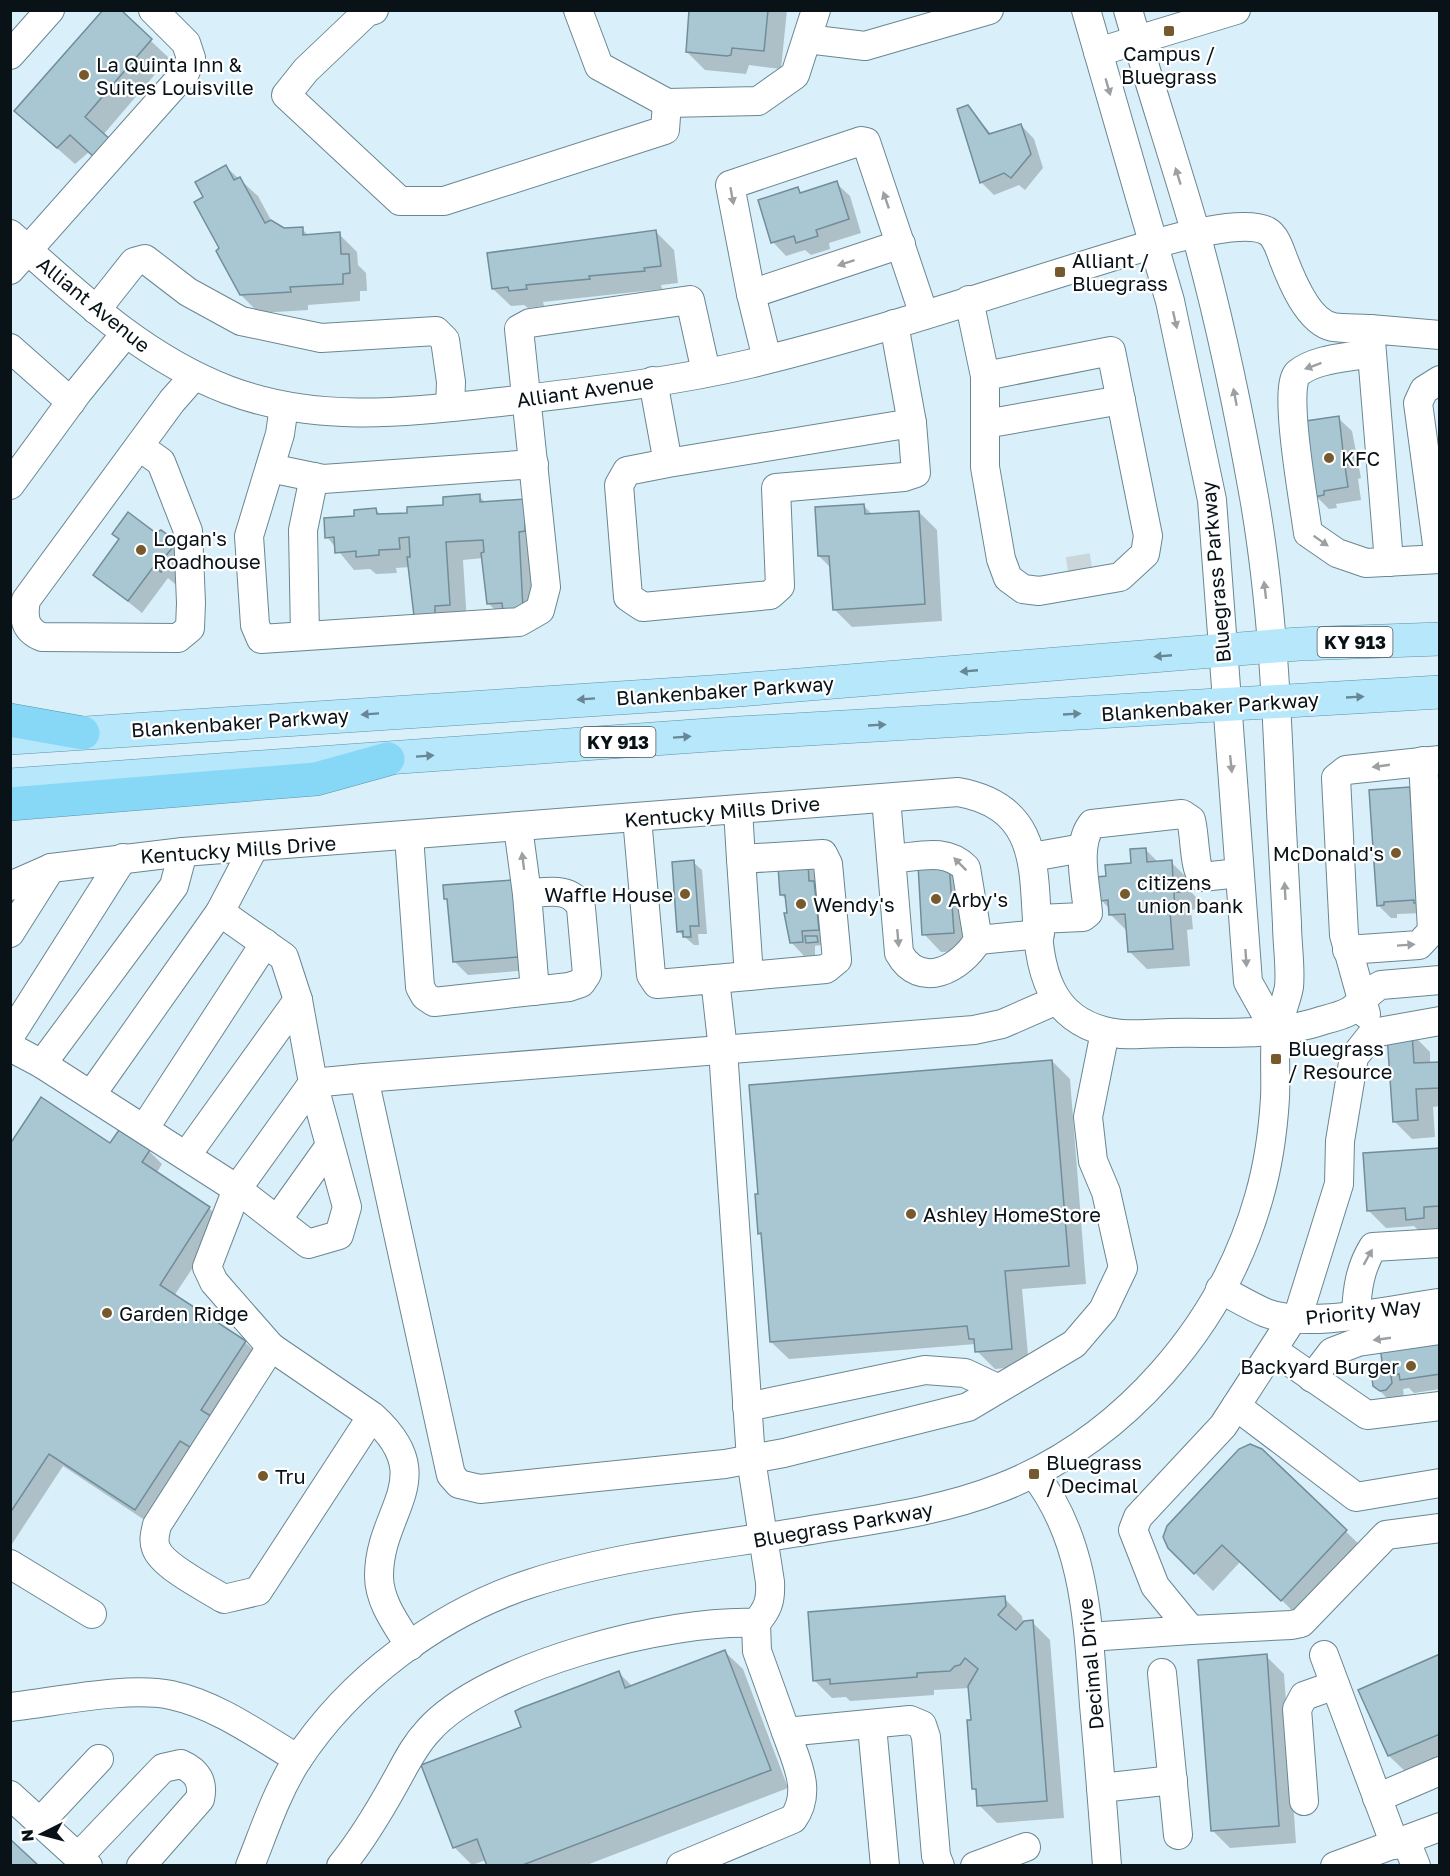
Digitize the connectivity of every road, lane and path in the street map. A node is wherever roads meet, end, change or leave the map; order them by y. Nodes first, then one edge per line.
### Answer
1 (50, 10) edge
2 (153, 10) edge
3 (374, 10) edge
4 (578, 10) edge
5 (816, 10) edge
6 (989, 10) edge
7 (1086, 10) edge
8 (1128, 10) edge
9 (1236, 10) edge
10 (807, 39) junction
11 (1137, 41) junction
12 (1098, 51) junction
13 (10, 55) edge
14 (667, 103) junction
15 (1195, 232) junction
16 (901, 244) junction
17 (1154, 244) junction
18 (16, 251) edge
19 (750, 294) junction
20 (969, 300) junction
21 (96, 310) junction
22 (924, 315) junction
23 (894, 324) junction
24 (125, 334) junction
25 (1440, 335) edge
26 (1370, 341) junction
27 (10, 348) edge
28 (767, 359) junction
29 (706, 372) junction
30 (194, 376) junction
31 (985, 376) junction
32 (1440, 380) edge
33 (653, 381) junction
34 (528, 398) junction
35 (1121, 400) junction
36 (71, 402) junction
37 (284, 406) junction
38 (450, 407) junction
39 (912, 423) junction
40 (985, 424) junction
41 (772, 445) junction
42 (140, 447) junction
43 (24, 448) edge
44 (668, 463) junction
45 (534, 464) junction
46 (270, 468) junction
47 (314, 477) junction
48 (10, 485) edge
49 (776, 488) junction
50 (1439, 559) edge
51 (1389, 562) junction
52 (1070, 576) junction
53 (1120, 577) junction
54 (305, 635) junction
55 (1440, 639) edge
56 (1271, 648) junction
57 (1221, 651) junction
58 (1440, 692) edge
59 (1276, 702) junction
60 (1226, 706) junction
61 (10, 720) edge
62 (83, 733) junction
63 (10, 738) edge
64 (388, 759) junction
65 (1431, 761) edge
66 (10, 785) edge
67 (886, 798) junction
68 (10, 804) edge
69 (738, 810) junction
70 (637, 818) junction
71 (518, 827) junction
72 (409, 836) junction
73 (254, 847) junction
74 (1083, 848) junction
75 (183, 852) junction
76 (1032, 857) junction
77 (123, 858) junction
78 (741, 859) junction
79 (891, 859) junction
80 (51, 868) junction
81 (1239, 873) junction
82 (10, 886) edge
83 (527, 894) junction
84 (220, 912) junction
85 (1039, 926) junction
86 (1436, 930) edge
87 (10, 933) edge
88 (978, 940) junction
89 (265, 943) junction
90 (1347, 950) junction
91 (749, 976) junction
92 (714, 979) junction
93 (1440, 980) edge
94 (535, 991) junction
95 (298, 1000) junction
96 (1057, 1000) junction
97 (1361, 1001) junction
98 (1440, 1021) edge
99 (1105, 1032) junction
100 (1276, 1032) junction
101 (1373, 1033) junction
102 (10, 1036) edge
103 (10, 1047) edge
104 (723, 1050) junction
105 (42, 1064) junction
106 (364, 1078) junction
107 (313, 1083) junction
108 (91, 1095) junction
109 (144, 1129) junction
110 (329, 1147) junction
111 (186, 1156) junction
112 (237, 1189) junction
113 (277, 1220) junction
114 (1440, 1242) edge
115 (1220, 1289) junction
116 (1440, 1303) edge
117 (1356, 1314) junction
118 (1295, 1318) junction
119 (1440, 1330) edge
120 (271, 1347) junction
121 (1273, 1350) junction
122 (1312, 1378) junction
123 (997, 1388) junction
124 (1236, 1406) junction
125 (1440, 1406) edge
126 (747, 1407) junction
127 (372, 1416) junction
128 (751, 1459) junction
129 (1034, 1474) junction
130 (1440, 1483) edge
131 (1356, 1497) junction
132 (1440, 1528) edge
133 (1386, 1535) junction
134 (764, 1538) junction
135 (10, 1564) edge
136 (92, 1614) dead end
137 (756, 1623) junction
138 (1191, 1630) junction
139 (1089, 1636) junction
140 (410, 1646) junction
141 (1324, 1655) dead end
142 (1162, 1673) dead end
143 (1335, 1685) junction
144 (10, 1707) edge
145 (872, 1726) junction
146 (786, 1732) junction
147 (99, 1759) dead end
148 (298, 1759) junction
149 (1440, 1771) edge
150 (1173, 1780) junction
151 (1101, 1788) junction
152 (10, 1795) edge
153 (1377, 1798) junction
154 (1304, 1801) dead end
155 (40, 1822) junction
156 (1440, 1827) edge
157 (1178, 1835) dead end
158 (1026, 1847) dead end
159 (1406, 1850) edge
160 (83, 1861) edge
161 (1352, 1863) edge
162 (141, 1866) edge
163 (249, 1866) edge
164 (342, 1866) edge
165 (681, 1866) edge
166 (885, 1866) edge
167 (940, 1866) edge
168 (975, 1866) edge
169 (1107, 1866) edge

1 - 13 street
2 - 18 street
3 - 14 street
4 - 14 street
5 - 10 street
6 - 10 street
7 - 12 street, Bluegrass Parkway
8 - 11 street, Bluegrass Parkway
9 - 11 street
10 - 14 street
11 - 12 street
15 -> 11 street, Bluegrass Parkway
12 -> 17 street, Bluegrass Parkway
15 - 17 street, Alliant Avenue
15 - 26 street, Alliant Avenue
56 -> 15 street, Bluegrass Parkway
16 -> 19 street
16 -> 19 street
16 - 22 street
17 - 20 street, Alliant Avenue
17 -> 57 street, Bluegrass Parkway
18 - 21 street, Alliant Avenue
19 - 28 street
20 - 22 street, Alliant Avenue
20 - 31 street
21 - 24 street, Alliant Avenue
21 - 38 street
22 - 23 street, Alliant Avenue
23 - 28 street, Alliant Avenue
23 - 39 street
24 - 30 street, Alliant Avenue
24 - 36 street
25 - 26 street, Alliant Avenue
26 - 51 street
26 -> 51 street
27 - 36 street
28 - 29 street, Alliant Avenue
29 - 33 street, Alliant Avenue
29 - 34 street
30 - 37 street, Alliant Avenue
30 - 42 street
31 - 35 street
31 - 40 street
32 - 50 street
33 - 34 street, Alliant Avenue
33 - 44 street
34 - 38 street, Alliant Avenue
34 - 45 street
35 - 40 street
35 - 53 street
36 - 43 street
37 - 38 street, Alliant Avenue
37 - 46 street
39 - 41 street
39 - 49 street
40 - 52 street
41 - 44 street
41 - 49 street
42 - 42 street
43 - 48 street
44 - 49 street
45 - 47 street
45 - 54 street
46 - 47 street
46 - 54 street
47 - 54 street
50 - 51 street
52 - 53 street
52 - 53 street
55 - 56 main road, Blankenbaker Parkway / KY 913
56 - 57 main road, Blankenbaker Parkway / KY 913
56 - 59 street, Bluegrass Parkway
57 - 60 street, Bluegrass Parkway
57 -> 62 main road, Blankenbaker Parkway / KY 913
59 -> 58 main road, Blankenbaker Parkway / KY 913
59 - 60 main road, Blankenbaker Parkway / KY 913
100 -> 59 street, Bluegrass Parkway
64 -> 60 main road, Blankenbaker Parkway / KY 913
60 -> 81 street, Bluegrass Parkway
61 - 62 highway
62 - 63 main road, Blankenbaker Parkway / KY 913
64 - 66 main road, Blankenbaker Parkway / KY 913
64 - 68 highway
65 - 86 street
65 -> 90 street
67 - 69 street, Kentucky Mills Drive
67 - 76 street, Kentucky Mills Drive
67 - 79 street
69 - 70 street, Kentucky Mills Drive
69 - 78 street
70 - 71 street, Kentucky Mills Drive
70 - 92 street
71 - 72 street, Kentucky Mills Drive
83 -> 71 street
72 - 73 street, Kentucky Mills Drive
72 - 94 street
73 - 75 street, Kentucky Mills Drive
73 - 84 street
74 - 76 street
74 - 81 street
74 - 85 street
75 - 77 street, Kentucky Mills Drive
75 - 105 street
76 - 85 street, Kentucky Mills Drive
77 - 80 street, Kentucky Mills Drive
77 - 102 street
78 - 91 street
78 - 91 street
88 -> 79 street
79 -> 88 street
80 - 82 street, Kentucky Mills Drive
80 - 87 street
81 -> 100 street, Bluegrass Parkway
83 - 94 street
83 - 94 street
84 - 89 street
84 - 108 street
85 - 88 street
85 - 96 street, Kentucky Mills Drive
90 -> 86 street
89 - 95 street
89 - 109 street
90 - 97 street
91 - 92 street
92 - 104 street
93 - 97 street, Kentucky Mills Drive
95 - 107 street
95 - 111 street
96 - 99 street, Kentucky Mills Drive
96 - 104 street
97 - 100 street, Kentucky Mills Drive
97 - 101 street
98 - 101 street
99 - 100 street, Kentucky Mills Drive
99 - 123 street
100 - 115 street, Bluegrass Parkway
101 - 118 street
103 - 105 street
104 - 106 street
104 - 126 street
105 - 108 street
106 - 107 street
106 - 128 street
107 - 110 street
107 - 112 street
108 - 109 street
109 - 111 street
110 - 113 street
110 - 113 street
111 - 112 street
112 - 113 street
112 - 120 street
117 -> 114 street
115 - 118 street, Priority Way
115 - 129 street, Bluegrass Parkway
116 - 117 street, Priority Way
117 - 118 street, Priority Way
118 - 121 street
119 -> 122 street
120 - 127 street
120 - 127 street
121 - 122 street
121 - 124 street
122 - 125 street
123 - 126 street
123 - 128 street
124 - 131 street
124 - 138 street
126 - 128 street
127 - 140 street
128 - 134 street
129 - 134 street, Bluegrass Parkway
129 - 139 street, Decimal Drive
130 - 131 street
131 - 133 street
132 - 133 street
133 - 138 street
134 - 137 street
134 - 140 street, Bluegrass Parkway
135 - 136 street
137 - 146 street
137 - 164 street
138 - 139 street
139 - 151 street, Decimal Drive
140 - 148 street, Bluegrass Parkway
141 - 143 street
142 - 150 street
143 - 153 street
143 - 154 street
144 - 148 street
145 - 146 street
145 - 166 street
145 - 167 street
146 - 165 street
147 - 155 street
148 - 163 street, Bluegrass Parkway
149 - 153 street
150 - 151 street
150 - 157 street
151 - 169 street, Decimal Drive
152 - 155 street
153 - 159 street
155 - 160 street
156 - 159 street
158 - 168 street
159 - 161 street
160 - 162 street

